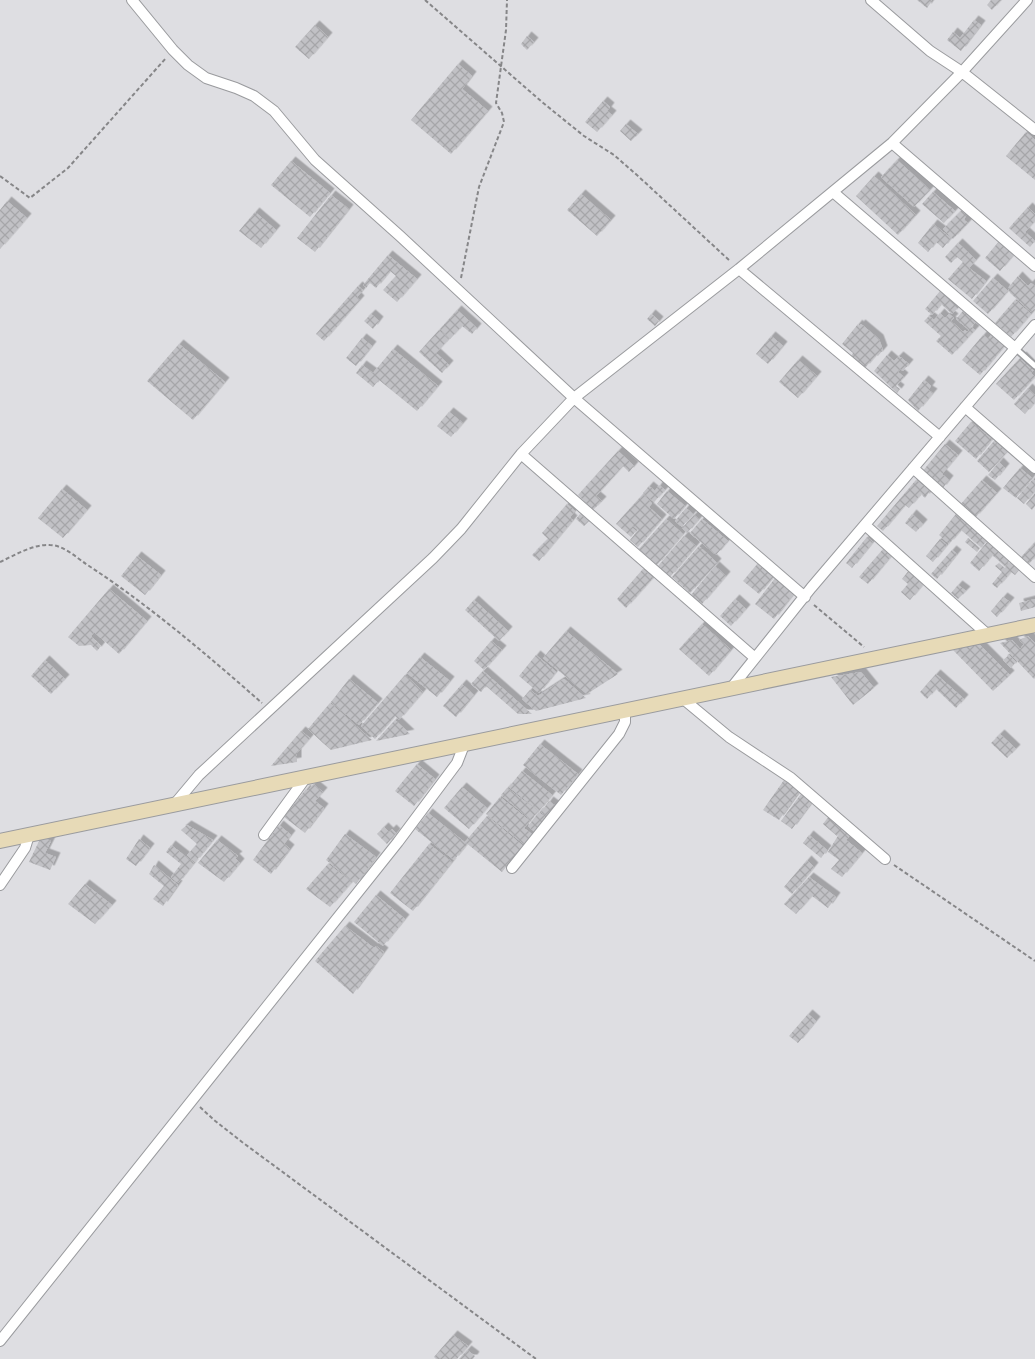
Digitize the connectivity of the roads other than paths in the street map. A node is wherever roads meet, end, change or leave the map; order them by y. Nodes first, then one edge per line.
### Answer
1 (871, 0) edge
2 (1026, 0) edge
3 (135, 1) edge
4 (962, 72) junction
5 (1035, 130) edge
6 (892, 142) junction
7 (833, 192) junction
8 (1035, 266) edge
9 (739, 269) junction
10 (1035, 325) edge
11 (1015, 348) junction
12 (1035, 366) edge
13 (574, 398) junction
14 (965, 407) junction
15 (940, 436) junction
16 (521, 454) junction
17 (913, 468) junction
18 (1035, 468) edge
19 (865, 524) junction
20 (1035, 577) edge
21 (804, 596) junction
22 (1035, 625) edge
23 (988, 634) junction
24 (755, 658) junction
25 (732, 688) junction
26 (682, 698) junction
27 (625, 710) junction
28 (464, 745) junction
29 (307, 776) junction
30 (173, 806) junction
31 (29, 835) junction
32 (264, 835) dead end
33 (0, 841) edge
34 (885, 859) road end
35 (512, 868) dead end
36 (0, 885) edge
37 (0, 1341) edge

1 - 4 street
2 - 4 street
3 - 13 street
4 - 5 street
4 - 6 street
6 - 7 street
6 - 8 street
7 - 9 street
7 - 11 street
9 - 13 street
9 - 15 street
10 - 11 street
11 - 12 lane
11 - 14 street
13 - 16 street
13 - 21 street
14 - 15 street
14 - 18 street
15 - 17 street
16 - 24 street
16 - 30 street
17 - 19 street
17 - 20 street
19 - 21 street
19 - 23 street
21 - 24 street
22 - 23 street
23 - 25 street
24 - 25 street
25 - 26 street
26 - 27 street
26 - 34 street
27 - 28 street
27 - 35 street
28 - 29 street
28 - 37 street
29 - 30 street
29 - 32 street
30 - 31 street
31 - 33 street
31 - 36 street

